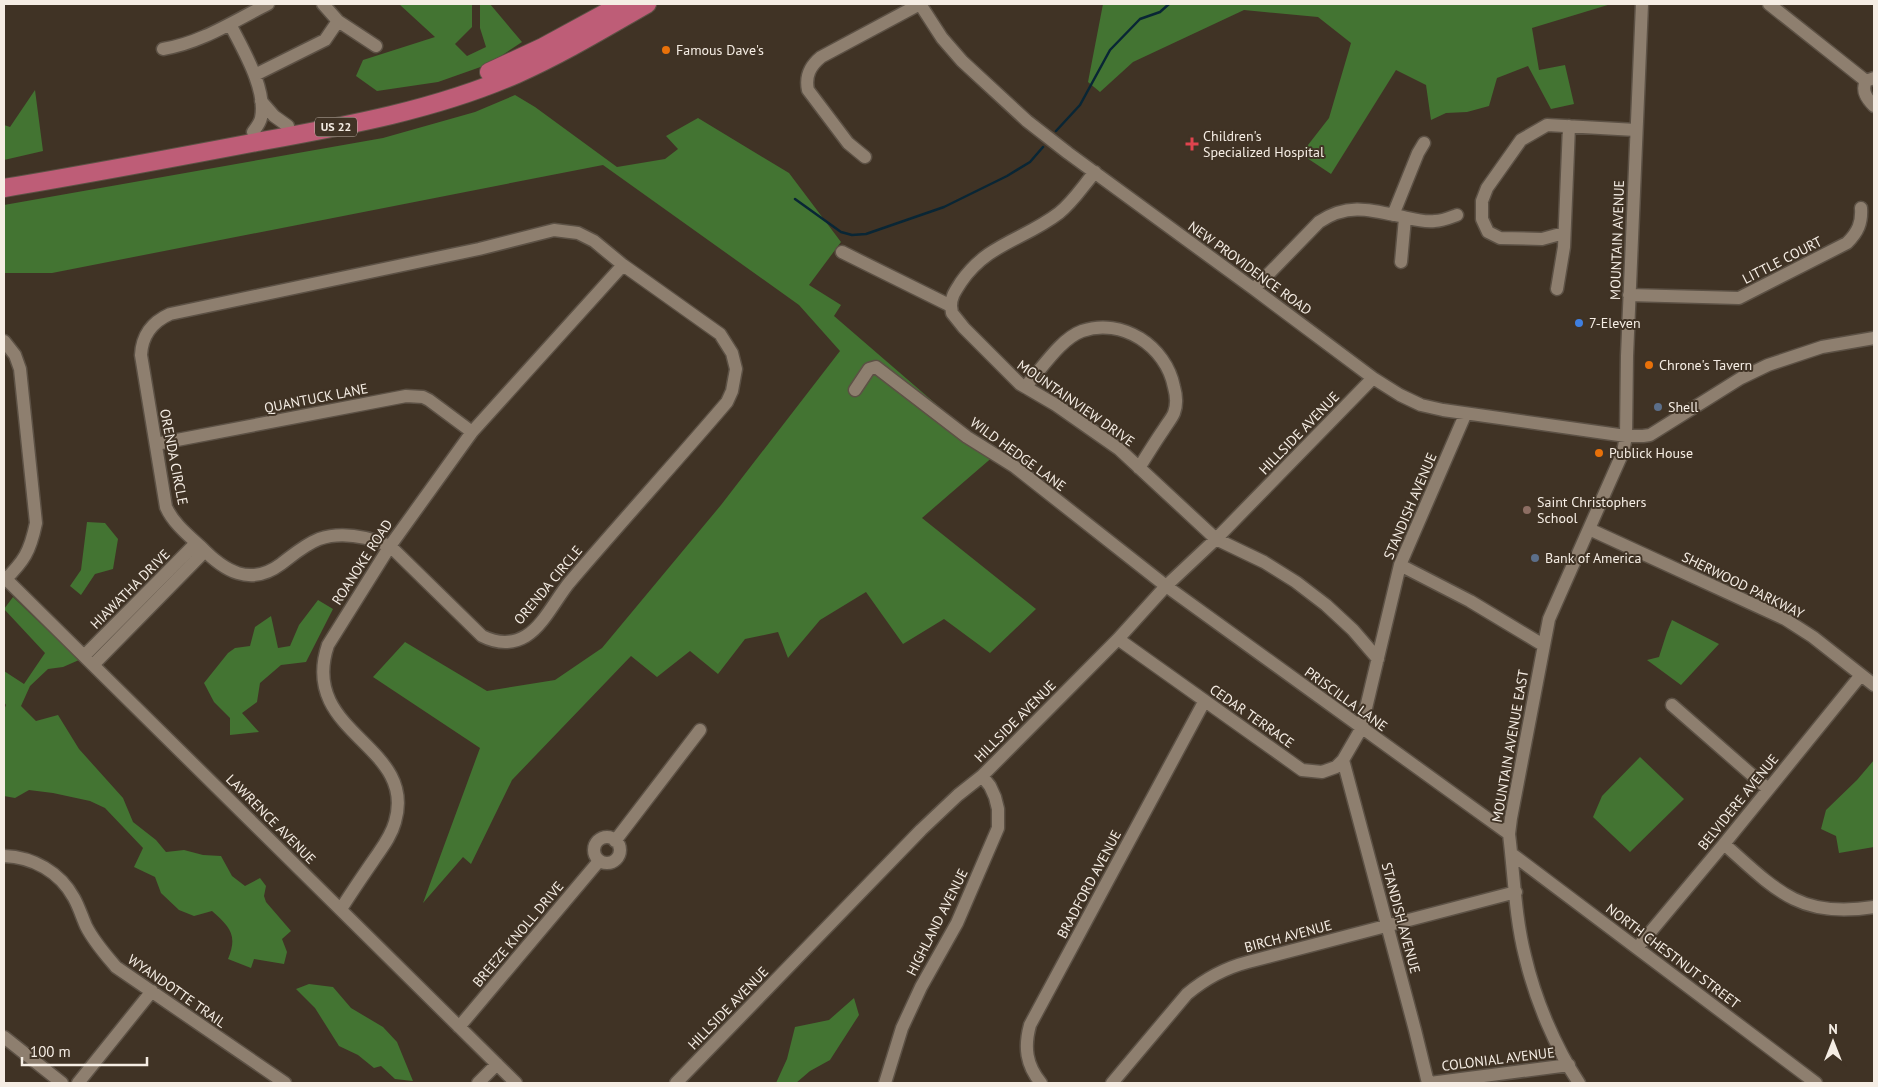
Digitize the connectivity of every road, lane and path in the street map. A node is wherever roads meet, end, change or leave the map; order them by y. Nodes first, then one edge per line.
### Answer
1 (268, 4) edge
2 (323, 4) edge
3 (622, 4) edge
4 (647, 4) edge
5 (920, 4) edge
6 (1642, 4) edge
7 (1769, 4) edge
8 (338, 21) junction
9 (230, 24) junction
10 (376, 46) dead end
11 (163, 49) dead end
12 (255, 75) junction
13 (1870, 79) edge
14 (261, 101) junction
15 (1874, 106) edge
16 (288, 126) junction
17 (1569, 126) junction
18 (1636, 130) junction
19 (253, 132) junction
20 (1424, 143) dead end
21 (865, 157) dead end
22 (1095, 172) junction
23 (4, 177) edge
24 (4, 188) edge
25 (1861, 208) dead end
26 (1457, 215) dead end
27 (1399, 216) junction
28 (1564, 233) junction
29 (842, 252) dead end
30 (1401, 262) dead end
31 (623, 265) junction
32 (1254, 289) junction
33 (1557, 289) dead end
34 (1629, 295) junction
35 (951, 306) junction
36 (1874, 338) edge
37 (4, 341) edge
38 (1373, 378) junction
39 (1025, 387) junction
40 (855, 390) dead end
41 (1464, 414) junction
42 (472, 432) junction
43 (1626, 436) junction
44 (156, 444) junction
45 (1139, 468) junction
46 (1589, 529) junction
47 (1216, 539) junction
48 (390, 546) junction
49 (200, 547) junction
50 (1400, 564) junction
51 (4, 579) edge
52 (1166, 586) junction
53 (1552, 612) joint
54 (1118, 639) junction
55 (1543, 645) junction
56 (1378, 659) junction
57 (89, 661) junction
58 (1862, 675) junction
59 (1874, 685) edge
60 (1204, 702) junction
61 (1672, 705) dead end
62 (1361, 729) junction
63 (700, 730) dead end
64 (1343, 760) junction
65 (982, 776) junction
66 (1768, 789) junction
67 (1510, 834) junction
68 (615, 841) junction
69 (1724, 844) junction
70 (1512, 854) junction
71 (4, 856) edge
72 (600, 861) junction
73 (1516, 892) junction
74 (1874, 907) edge
75 (341, 909) junction
76 (1388, 926) junction
77 (1637, 948) junction
78 (152, 991) junction
79 (460, 1027) junction
80 (4, 1037) edge
81 (497, 1064) junction
82 (1569, 1066) junction
83 (62, 1083) edge
84 (78, 1083) edge
85 (285, 1083) edge
86 (478, 1083) edge
87 (516, 1083) edge
88 (676, 1083) edge
89 (885, 1083) edge
90 (1040, 1083) edge
91 (1112, 1083) edge
92 (1429, 1083) edge
93 (1579, 1083) edge
94 (1816, 1083) edge

1 - 9 street
2 - 8 street
3 - 16 highway, US 22
4 - 24 highway, US 22
5 - 21 street
5 - 22 street, NEW PROVIDENCE ROAD
6 - 18 street, MOUNTAIN AVENUE
7 - 13 street
8 - 10 street
8 - 12 street
9 - 11 street
9 - 12 street
12 - 14 street
13 - 15 street
14 - 16 street
14 - 19 street
16 - 19 highway, US 22
17 - 18 street
17 - 28 street
17 - 28 street
18 - 34 street, MOUNTAIN AVENUE
19 - 23 highway, US 22
20 - 27 street
22 - 32 street, NEW PROVIDENCE ROAD
22 - 35 street
25 - 34 street, LITTLE COURT
26 - 27 street
27 - 30 street
27 - 32 street
28 - 33 street
29 - 35 street
31 - 42 street, ROANOKE ROAD
31 - 44 street, ORENDA CIRCLE
31 - 48 street, ORENDA CIRCLE
32 - 38 street, NEW PROVIDENCE ROAD
34 - 43 street, MOUNTAIN AVENUE
35 - 39 street, MOUNTAINVIEW DRIVE
36 - 43 street, NEW PROVIDENCE ROAD
37 - 51 street
38 - 41 street, NEW PROVIDENCE ROAD
38 - 47 street, HILLSIDE AVENUE
39 - 45 street, MOUNTAINVIEW DRIVE
39 - 45 street
40 - 52 street, WILD HEDGE LANE
41 - 43 street, NEW PROVIDENCE ROAD
41 - 50 street, STANDISH AVENUE
42 - 44 street, QUANTUCK LANE
42 - 48 street, ROANOKE ROAD
43 - 46 street, MOUNTAIN AVENUE
44 - 49 street, ORENDA CIRCLE
45 - 47 street, MOUNTAINVIEW DRIVE
46 - 53 street, MOUNTAIN AVENUE
46 - 58 street, SHERWOOD PARKWAY
47 - 52 street, HILLSIDE AVENUE
47 - 56 street, MOUNTAINVIEW DRIVE
48 - 49 street, ORENDA CIRCLE
48 - 75 street, ROANOKE ROAD
49 - 57 street, HIAWATHA DRIVE
50 - 55 street
50 - 56 street, STANDISH AVENUE
51 - 57 street, LAWRENCE AVENUE
52 - 54 street, HILLSIDE AVENUE
52 - 62 street, PRISCILLA LANE
53 - 55 street, MOUNTAIN AVENUE EAST
54 - 60 street, CEDAR TERRACE
54 - 65 street, HILLSIDE AVENUE
55 - 67 street, MOUNTAIN AVENUE EAST
56 - 62 street, STANDISH AVENUE
57 - 75 street, LAWRENCE AVENUE
58 - 59 street, SHERWOOD PARKWAY
58 - 66 street, BELVIDERE AVENUE
60 - 64 street, CEDAR TERRACE
60 - 90 street, BRADFORD AVENUE
61 - 66 street
62 - 64 street
62 - 67 street, PRISCILLA LANE
63 - 68 street, BREEZE KNOLL DRIVE
64 - 76 street, STANDISH AVENUE
65 - 88 street, HILLSIDE AVENUE
65 - 89 street, HIGHLAND AVENUE
66 - 69 street, BELVIDERE AVENUE
67 - 70 street, MOUNTAIN AVENUE EAST
68 - 72 street, BREEZE KNOLL DRIVE
68 - 72 street
69 - 74 street
69 - 77 street, BELVIDERE AVENUE
70 - 73 street, MOUNTAIN AVENUE EAST
70 - 77 street, NORTH CHESTNUT STREET
71 - 78 street, WYANDOTTE TRAIL
72 - 79 street, BREEZE KNOLL DRIVE
73 - 76 street, BIRCH AVENUE
73 - 82 street, MOUNTAIN AVENUE EAST
75 - 79 street, LAWRENCE AVENUE
76 - 91 street, BIRCH AVENUE
76 - 92 street, STANDISH AVENUE
77 - 94 street, NORTH CHESTNUT STREET
78 - 84 street
78 - 85 street, WYANDOTTE TRAIL
79 - 81 street, LAWRENCE AVENUE
80 - 83 street
81 - 86 street
81 - 87 street, LAWRENCE AVENUE
82 - 92 street, COLONIAL AVENUE
82 - 93 street, MOUNTAIN AVENUE EAST

